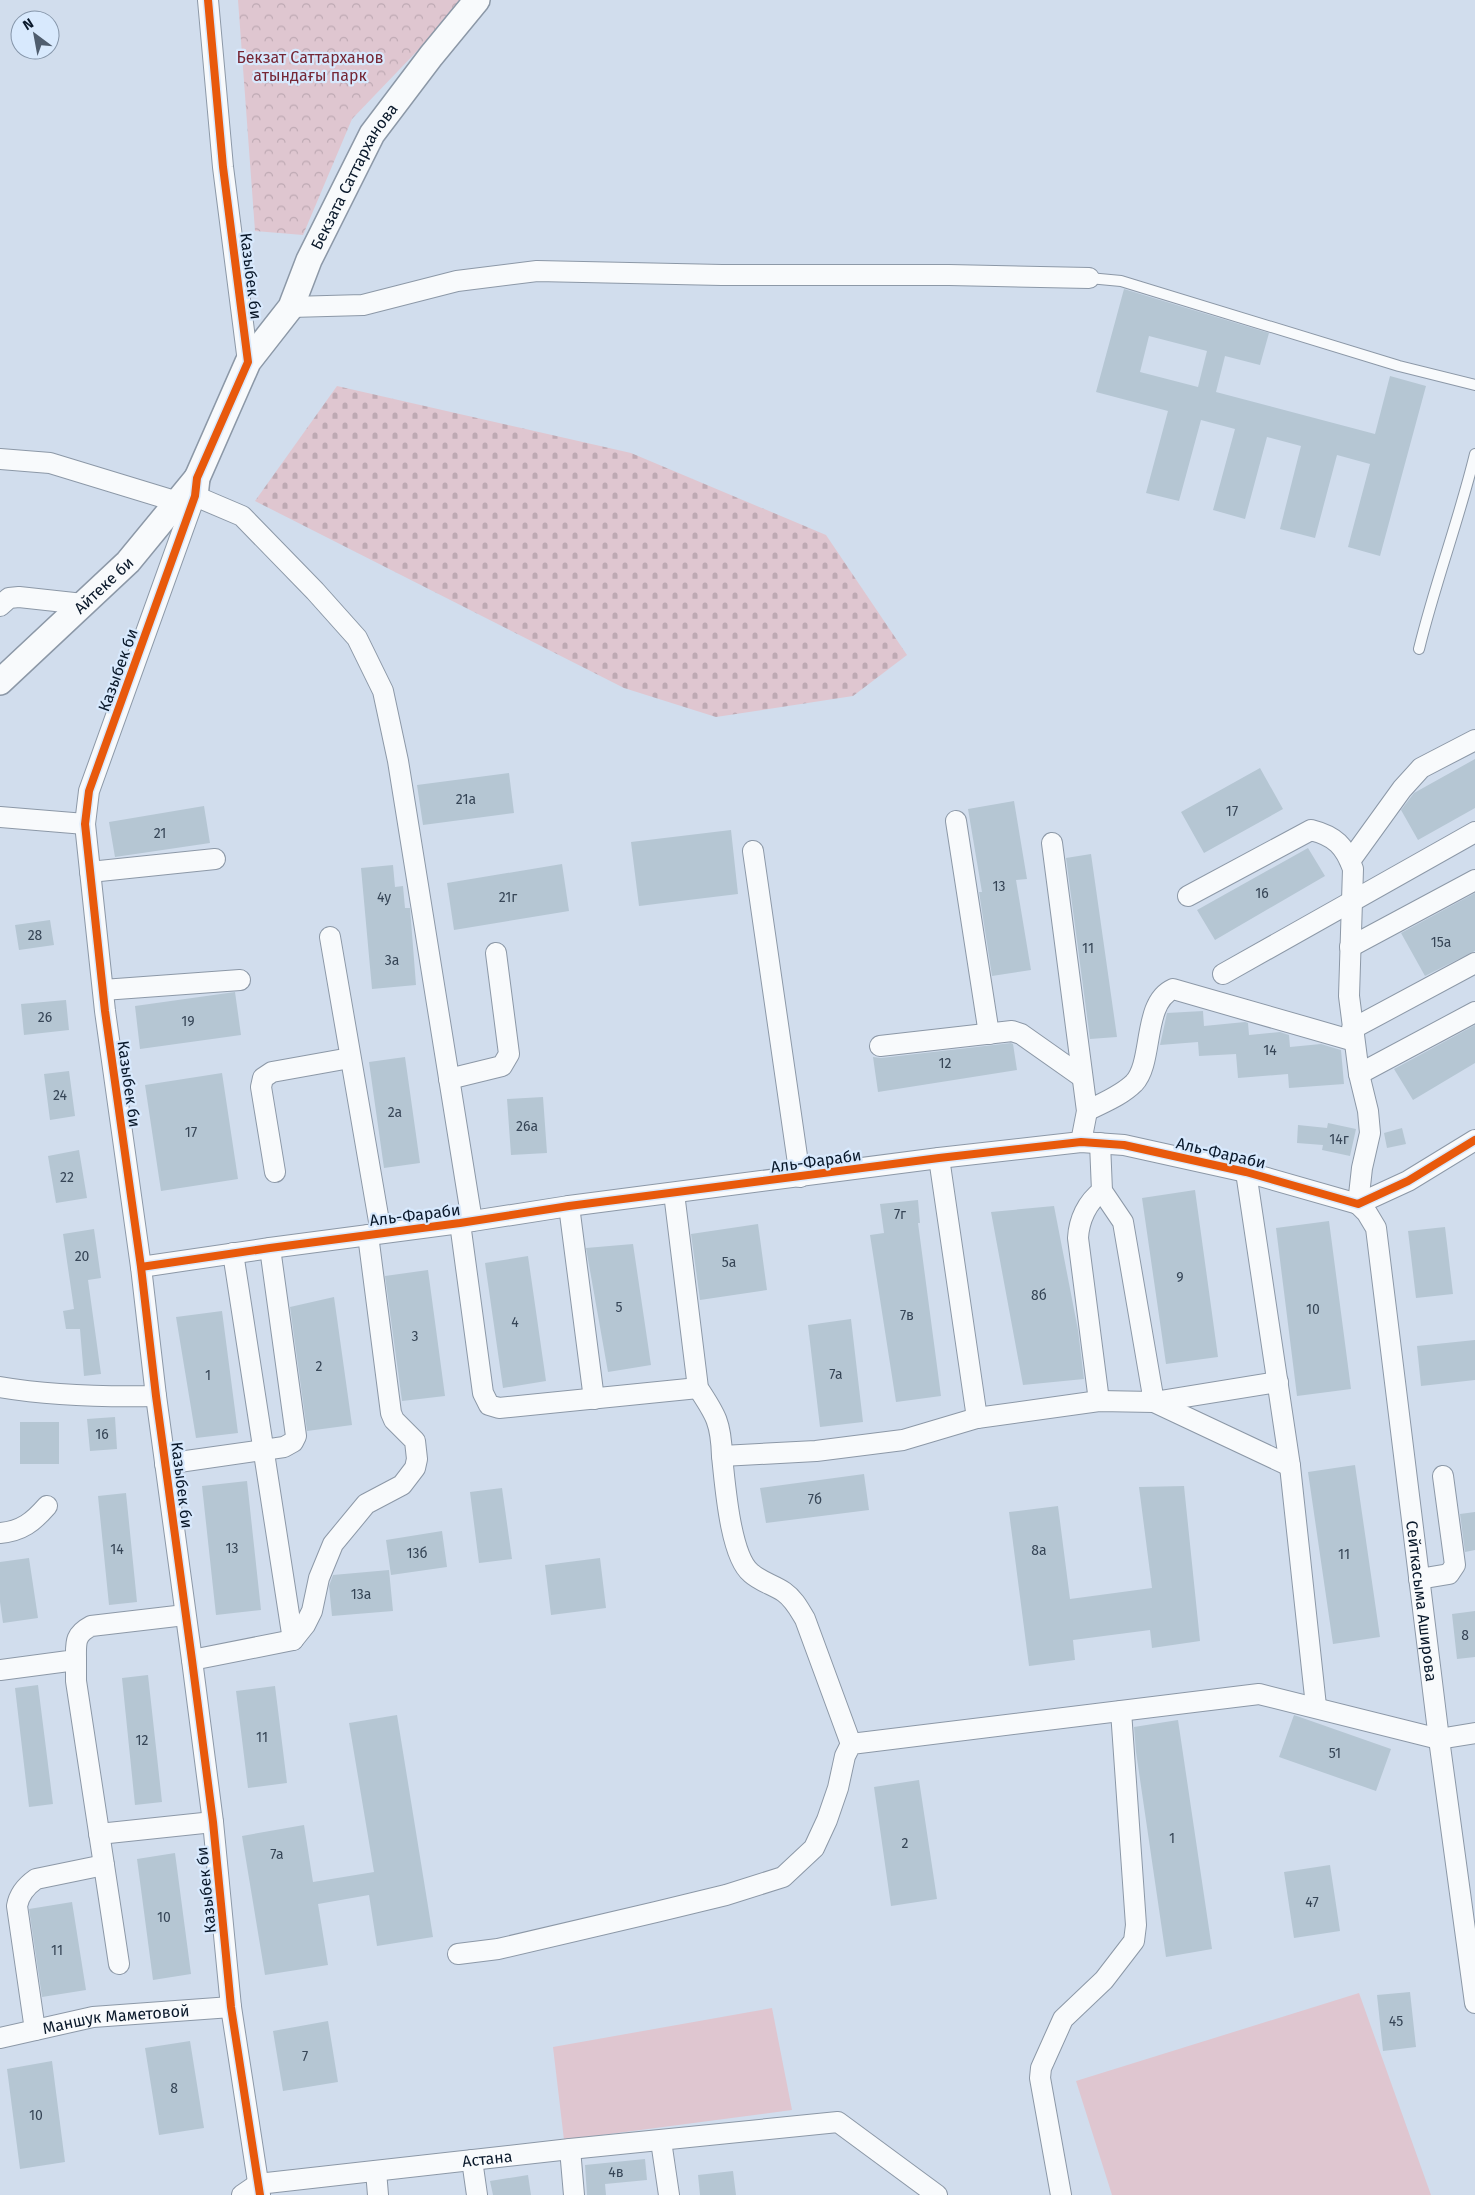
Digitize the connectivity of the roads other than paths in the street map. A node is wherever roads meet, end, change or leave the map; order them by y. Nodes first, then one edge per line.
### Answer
1 (208, 0) edge
2 (477, 0) edge
3 (1089, 278) joint
4 (291, 307) junction
5 (248, 362) junction
6 (1475, 385) edge
7 (1475, 454) edge
8 (0, 459) edge
9 (190, 492) junction
10 (83, 604) junction
11 (0, 606) edge
12 (1419, 649) dead end
13 (0, 682) edge
14 (1475, 740) edge
15 (0, 817) edge
16 (956, 821) dead end
17 (85, 824) junction
18 (1475, 832) edge
19 (1052, 842) dead end
20 (753, 851) dead end
21 (215, 859) dead end
22 (1350, 861) junction
23 (90, 872) junction
24 (1475, 880) edge
25 (1188, 896) dead end
26 (1352, 901) junction
27 (330, 937) dead end
28 (1350, 947) junction
29 (496, 953) dead end
30 (1475, 963) edge
31 (1222, 974) dead end
32 (240, 980) dead end
33 (103, 990) junction
34 (1475, 1012) edge
35 (989, 1034) junction
36 (1353, 1035) junction
37 (880, 1046) dead end
38 (350, 1058) junction
39 (1359, 1074) junction
40 (1082, 1076) junction
41 (449, 1079) junction
42 (1087, 1111) junction
43 (1091, 1142) junction
44 (1474, 1142) edge
45 (939, 1158) junction
46 (275, 1172) dead end
47 (1246, 1172) junction
48 (800, 1177) junction
49 (1102, 1191) junction
50 (674, 1192) junction
51 (1358, 1204) junction
52 (569, 1206) junction
53 (466, 1222) junction
54 (374, 1234) junction
55 (270, 1248) junction
56 (233, 1254) junction
57 (142, 1267) junction
58 (1278, 1382) junction
59 (0, 1387) edge
60 (698, 1388) junction
61 (156, 1396) junction
62 (594, 1398) junction
63 (1099, 1401) junction
64 (1154, 1402) junction
65 (977, 1418) junction
66 (263, 1451) junction
67 (722, 1456) junction
68 (165, 1464) junction
69 (1290, 1466) junction
70 (1443, 1476) dead end
71 (47, 1506) dead end
72 (0, 1534) edge
73 (1419, 1580) junction
74 (185, 1615) junction
75 (293, 1640) junction
76 (76, 1660) junction
77 (192, 1660) junction
78 (0, 1670) edge
79 (1316, 1706) junction
80 (1121, 1711) junction
81 (1475, 1733) edge
82 (1439, 1739) junction
83 (852, 1744) junction
84 (212, 1822) junction
85 (99, 1834) junction
86 (104, 1865) junction
87 (458, 1954) dead end
88 (119, 1964) dead end
89 (1475, 2003) edge
90 (231, 2006) junction
91 (35, 2030) junction
92 (0, 2038) edge
93 (661, 2141) junction
94 (570, 2149) junction
95 (472, 2160) junction
96 (376, 2171) junction
97 (253, 2192) edge
98 (378, 2195) edge
99 (477, 2195) edge
100 (574, 2195) edge
101 (669, 2195) edge
102 (937, 2195) edge
103 (1062, 2195) edge

1 - 5 street, Казыбек би
2 - 4 street, Бекзата Саттарханова
3 - 4 street
3 - 6 lane
4 - 5 street, Бекзата Саттарханова
5 - 9 street, Казыбек би
7 - 12 lane
8 - 9 street
9 - 10 street, Айтеке би
9 - 17 street, Казыбек би
9 - 41 street
10 - 11 street
10 - 13 street, Айтеке би
14 - 22 street
15 - 17 street
16 - 35 street
17 - 23 street, Казыбек би
18 - 26 street
19 - 40 street
20 - 48 street
21 - 23 street
22 - 25 street
22 - 26 street
23 - 33 street, Казыбек би
24 - 28 street
26 - 28 street
26 - 31 street
27 - 38 street
28 - 36 street
29 - 41 street
30 - 36 street
32 - 33 street
33 - 57 street, Казыбек би
34 - 39 street
35 - 37 street
35 - 40 street
36 - 39 street
36 - 42 street
38 - 46 street
38 - 54 street
39 - 51 street
40 - 42 street
41 - 53 street
42 - 43 street
43 - 45 street, Аль-Фараби
43 - 47 street, Аль-Фараби
43 - 49 street
44 - 51 street
45 - 48 street, Аль-Фараби
45 - 65 street
47 - 51 street, Аль-Фараби
47 - 58 street
48 - 50 street, Аль-Фараби
49 - 63 street
49 - 64 street
50 - 52 street, Аль-Фараби
50 - 60 street
51 - 73 street, Сейткасыма Аширова
52 - 53 street, Аль-Фараби
52 - 62 street
53 - 54 street, Аль-Фараби
53 - 62 street
54 - 55 street, Аль-Фараби
54 - 75 street
55 - 56 street, Аль-Фараби
55 - 66 street
56 - 57 street, Аль-Фараби
56 - 66 street
57 - 61 street, Казыбек би
58 - 64 street
58 - 69 street
59 - 61 street
60 - 62 street
60 - 67 street
61 - 68 street, Казыбек би
63 - 64 street
63 - 65 street
64 - 69 street
65 - 67 street
66 - 68 street
66 - 75 street
67 - 83 street
68 - 74 street, Казыбек би
69 - 79 street
70 - 73 street
71 - 72 street
73 - 82 street, Сейткасыма Аширова
74 - 76 street
74 - 77 street, Казыбек би
75 - 77 street
76 - 78 street
76 - 85 street
77 - 84 street, Казыбек би
79 - 80 street
79 - 82 street
80 - 83 street
80 - 103 street
81 - 82 street
82 - 89 street, Сейткасыма Аширова
83 - 87 street
84 - 85 street
84 - 90 street, Казыбек би
85 - 86 street
86 - 88 street
86 - 91 street
90 - 91 street, Маншук Маметовой
90 - 97 street, Казыбек би
91 - 92 street, Маншук Маметовой
93 - 94 street, Астана
93 - 101 street
93 - 102 street, Астана
94 - 95 street, Астана
94 - 100 street
95 - 96 street, Астана
95 - 99 street
96 - 97 street, Астана
96 - 98 street

